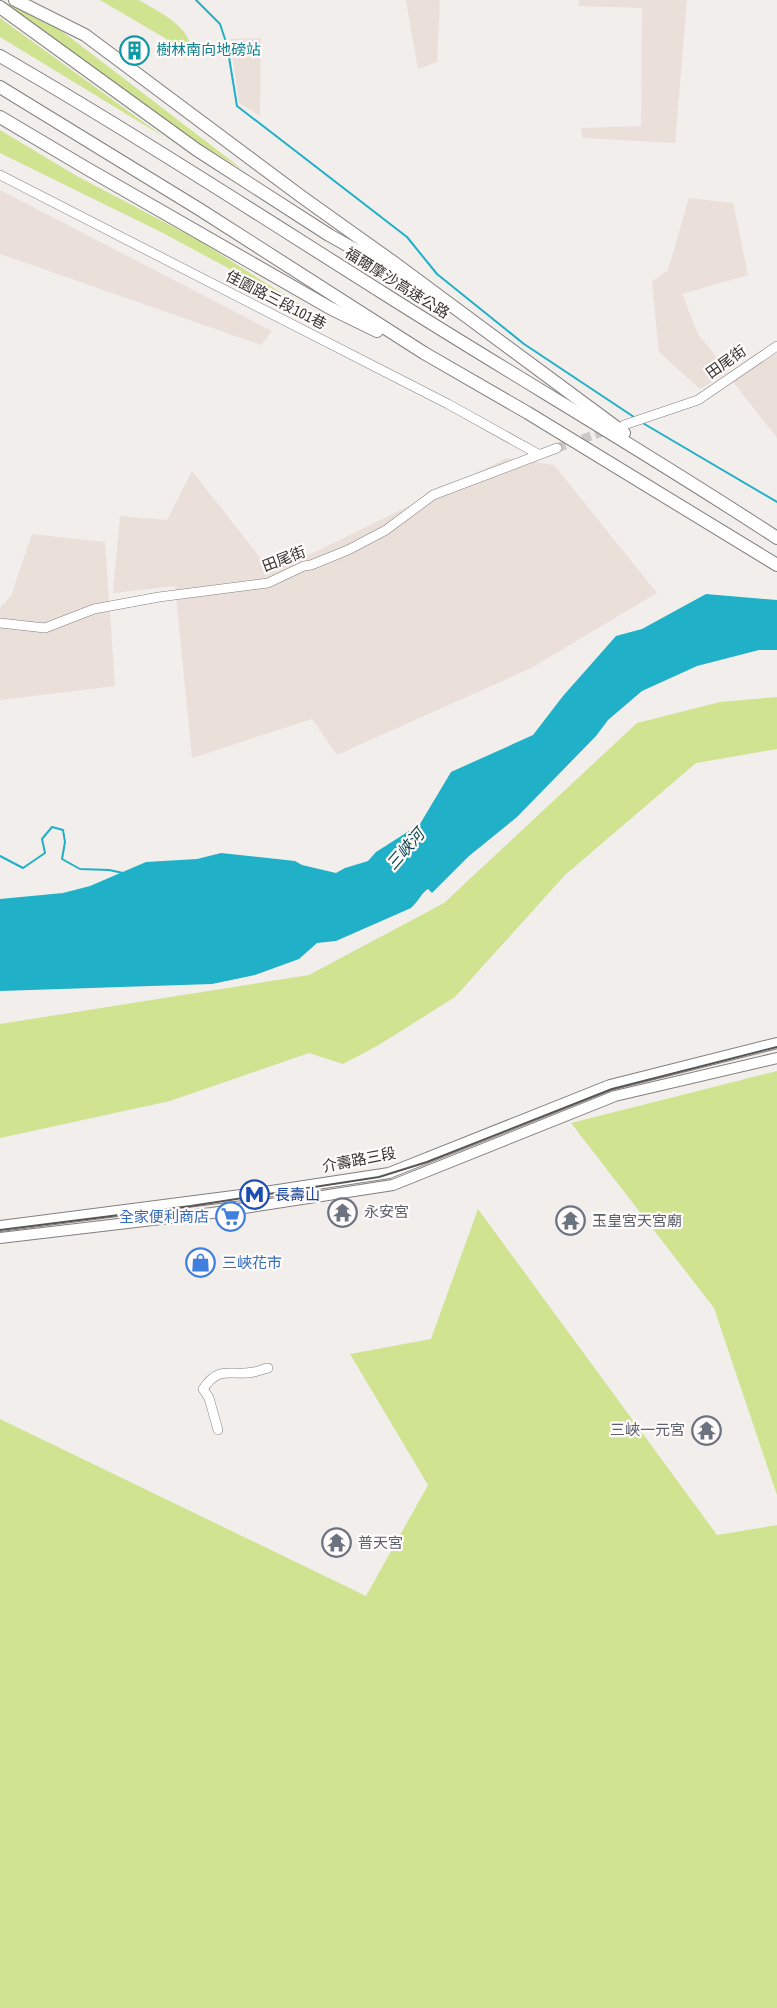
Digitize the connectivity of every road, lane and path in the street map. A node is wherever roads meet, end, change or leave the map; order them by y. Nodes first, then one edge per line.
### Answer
1 (15, 0) edge
2 (0, 7) edge
3 (0, 56) edge
4 (0, 87) edge
5 (0, 117) edge
6 (0, 123) edge
7 (44, 144) junction
8 (0, 175) edge
9 (464, 315) junction
10 (777, 346) edge
11 (424, 354) junction
12 (624, 425) dead end
13 (557, 448) tunnel mouth
14 (538, 454) junction
15 (691, 481) junction
16 (777, 538) edge
17 (777, 565) edge
18 (0, 623) edge
19 (777, 1043) edge
20 (777, 1058) edge
21 (0, 1226) edge
22 (0, 1239) edge
23 (268, 1368) dead end
24 (218, 1430) dead end

1 - 9 highway
2 - 9 highway
3 - 15 highway, 福爾摩沙高速公路
4 - 11 highway
5 - 7 highway
6 - 7 highway
7 - 11 highway
8 - 14 street, 佳園路三段101巷
9 - 15 highway
10 - 12 street, 田尾街
11 - 17 highway
13 - 14 street, 田尾街
14 - 18 street, 田尾街
15 - 16 highway, 福爾摩沙高速公路
19 - 21 main road, 介壽路三段
20 - 22 main road, 介壽路三段
23 - 24 street

